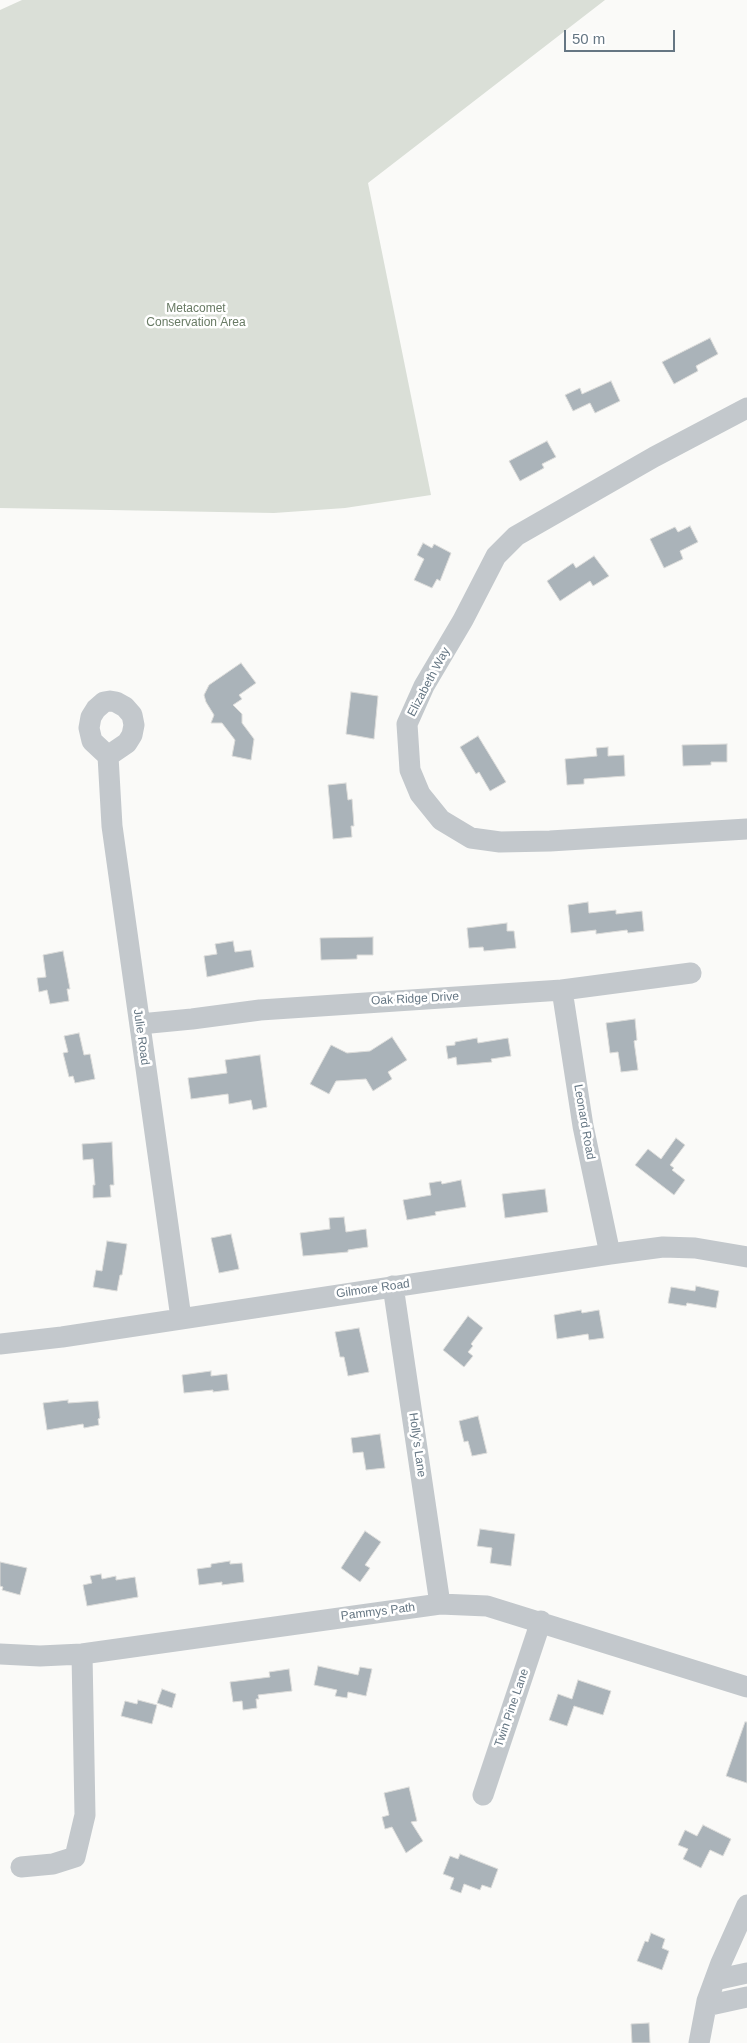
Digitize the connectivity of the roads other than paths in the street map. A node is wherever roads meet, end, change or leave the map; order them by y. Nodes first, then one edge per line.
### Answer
1 (747, 408) edge
2 (108, 756) dead end
3 (747, 829) edge
4 (691, 973) dead end
5 (562, 990) junction
6 (140, 1024) junction
7 (610, 1254) junction
8 (747, 1257) edge
9 (393, 1286) junction
10 (181, 1318) junction
11 (0, 1344) edge
12 (440, 1604) junction
13 (541, 1621) junction
14 (0, 1654) edge
15 (82, 1654) junction
16 (747, 1687) edge
17 (483, 1795) dead end
18 (21, 1867) dead end
19 (747, 1905) edge
20 (747, 1973) edge
21 (715, 1980) junction
22 (747, 1998) edge
23 (706, 2006) junction
24 (700, 2043) edge

1 - 3 street, Elizabeth Way
2 - 6 street, Julie Road
4 - 5 street, Oak Ridge Drive
5 - 6 street, Oak Ridge Drive
5 - 7 street, Leonard Road
6 - 10 street, Julie Road
7 - 8 street, Gilmore Road
7 - 9 street, Gilmore Road
9 - 10 street, Gilmore Road
9 - 12 street, Holly's Lane
10 - 11 street, Gilmore Road
12 - 13 street, Pammys Path
12 - 15 street, Pammys Path
13 - 16 street, Pammys Path
13 - 17 street, Twin Pine Lane
14 - 15 street, Pammys Path
15 - 18 street
19 - 21 street
20 - 21 street
21 - 23 street
22 - 23 street
23 - 24 street

